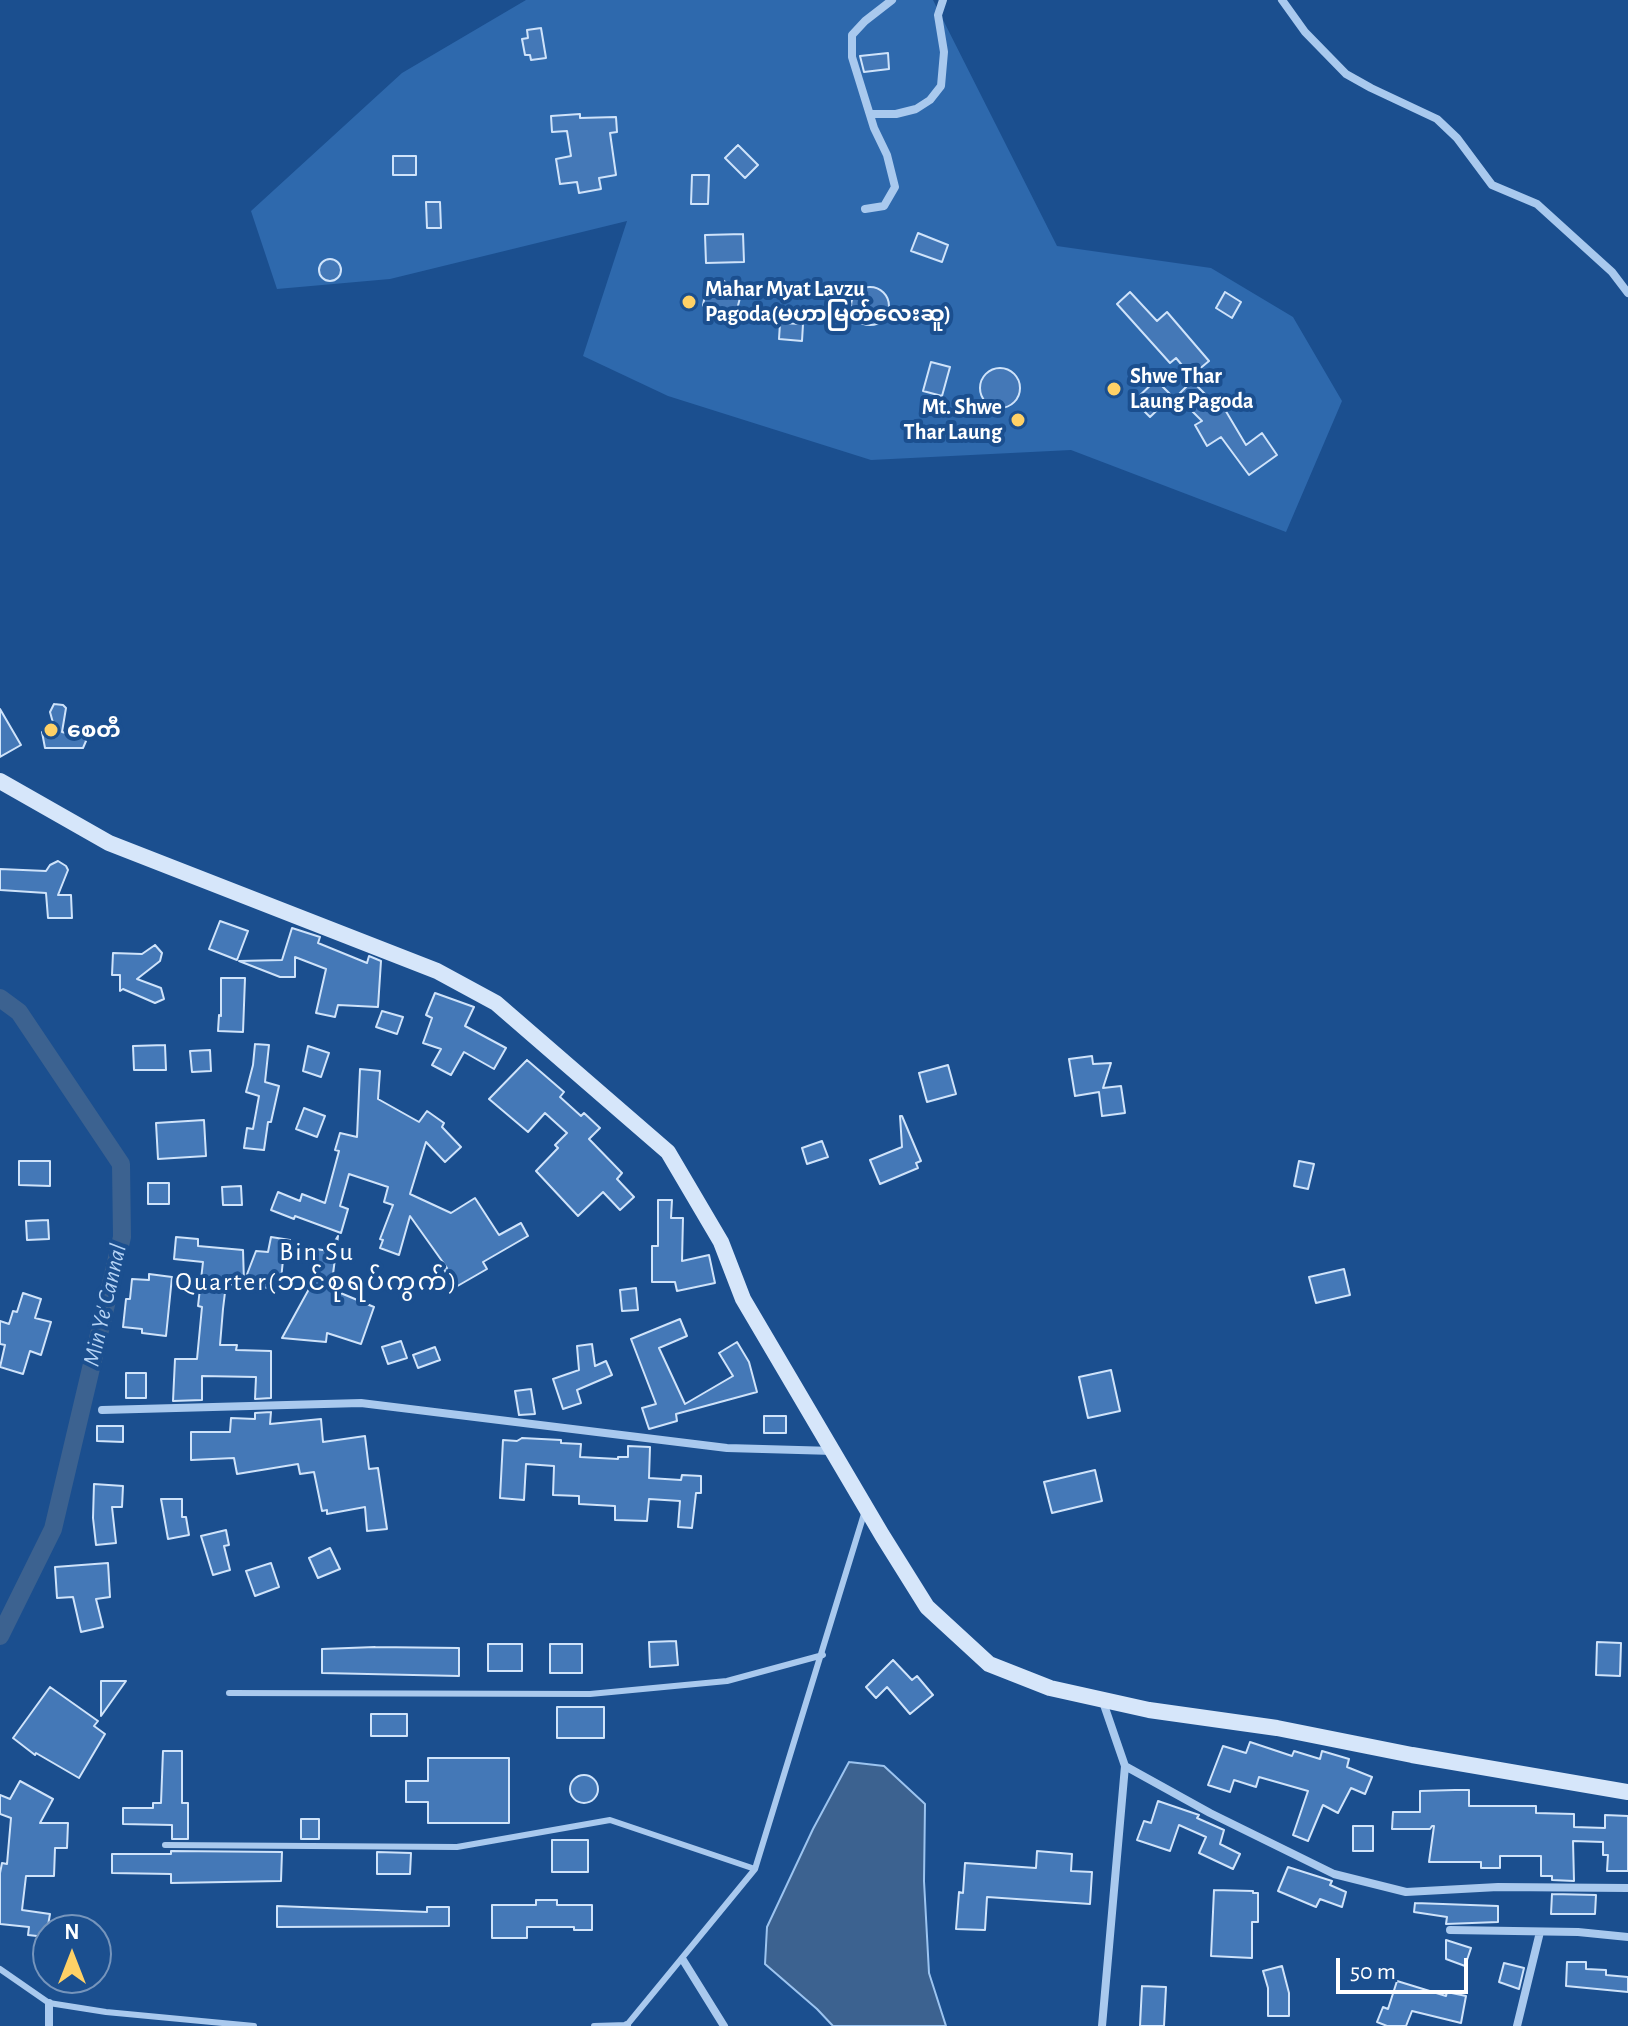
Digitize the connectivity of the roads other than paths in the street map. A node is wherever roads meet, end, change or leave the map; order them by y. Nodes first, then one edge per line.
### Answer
1 (892, 0) edge
2 (943, 0) edge
3 (1282, 0) edge
4 (870, 114) junction
5 (865, 209) dead end
6 (1628, 293) edge
7 (0, 781) edge
8 (102, 1410) dead end
9 (835, 1451) junction
10 (866, 1507) junction
11 (823, 1655) junction
12 (229, 1693) dead end
13 (1103, 1700) junction
14 (1125, 1766) junction
15 (1628, 1792) edge
16 (165, 1845) dead end
17 (755, 1869) junction
18 (1628, 1888) edge
19 (1450, 1930) dead end
20 (1540, 1932) junction
21 (1628, 1937) edge
22 (683, 1960) junction
23 (0, 1969) edge
24 (49, 2003) junction
25 (49, 2026) edge
26 (254, 2026) edge
27 (594, 2026) edge
28 (627, 2026) edge
29 (724, 2026) edge
30 (1102, 2026) edge
31 (1517, 2026) edge

1 - 4 street
2 - 4 street
3 - 6 street
4 - 5 street
7 - 9 main road
8 - 9 street
9 - 10 main road
10 - 11 lane
10 - 13 main road
11 - 12 lane
11 - 17 lane
13 - 14 street
13 - 15 main road
14 - 18 street
14 - 30 street
16 - 17 lane
17 - 22 lane
19 - 20 street
20 - 21 street
20 - 31 street
22 - 28 lane
22 - 29 street
23 - 24 lane
24 - 25 street
24 - 26 lane
27 - 28 lane

